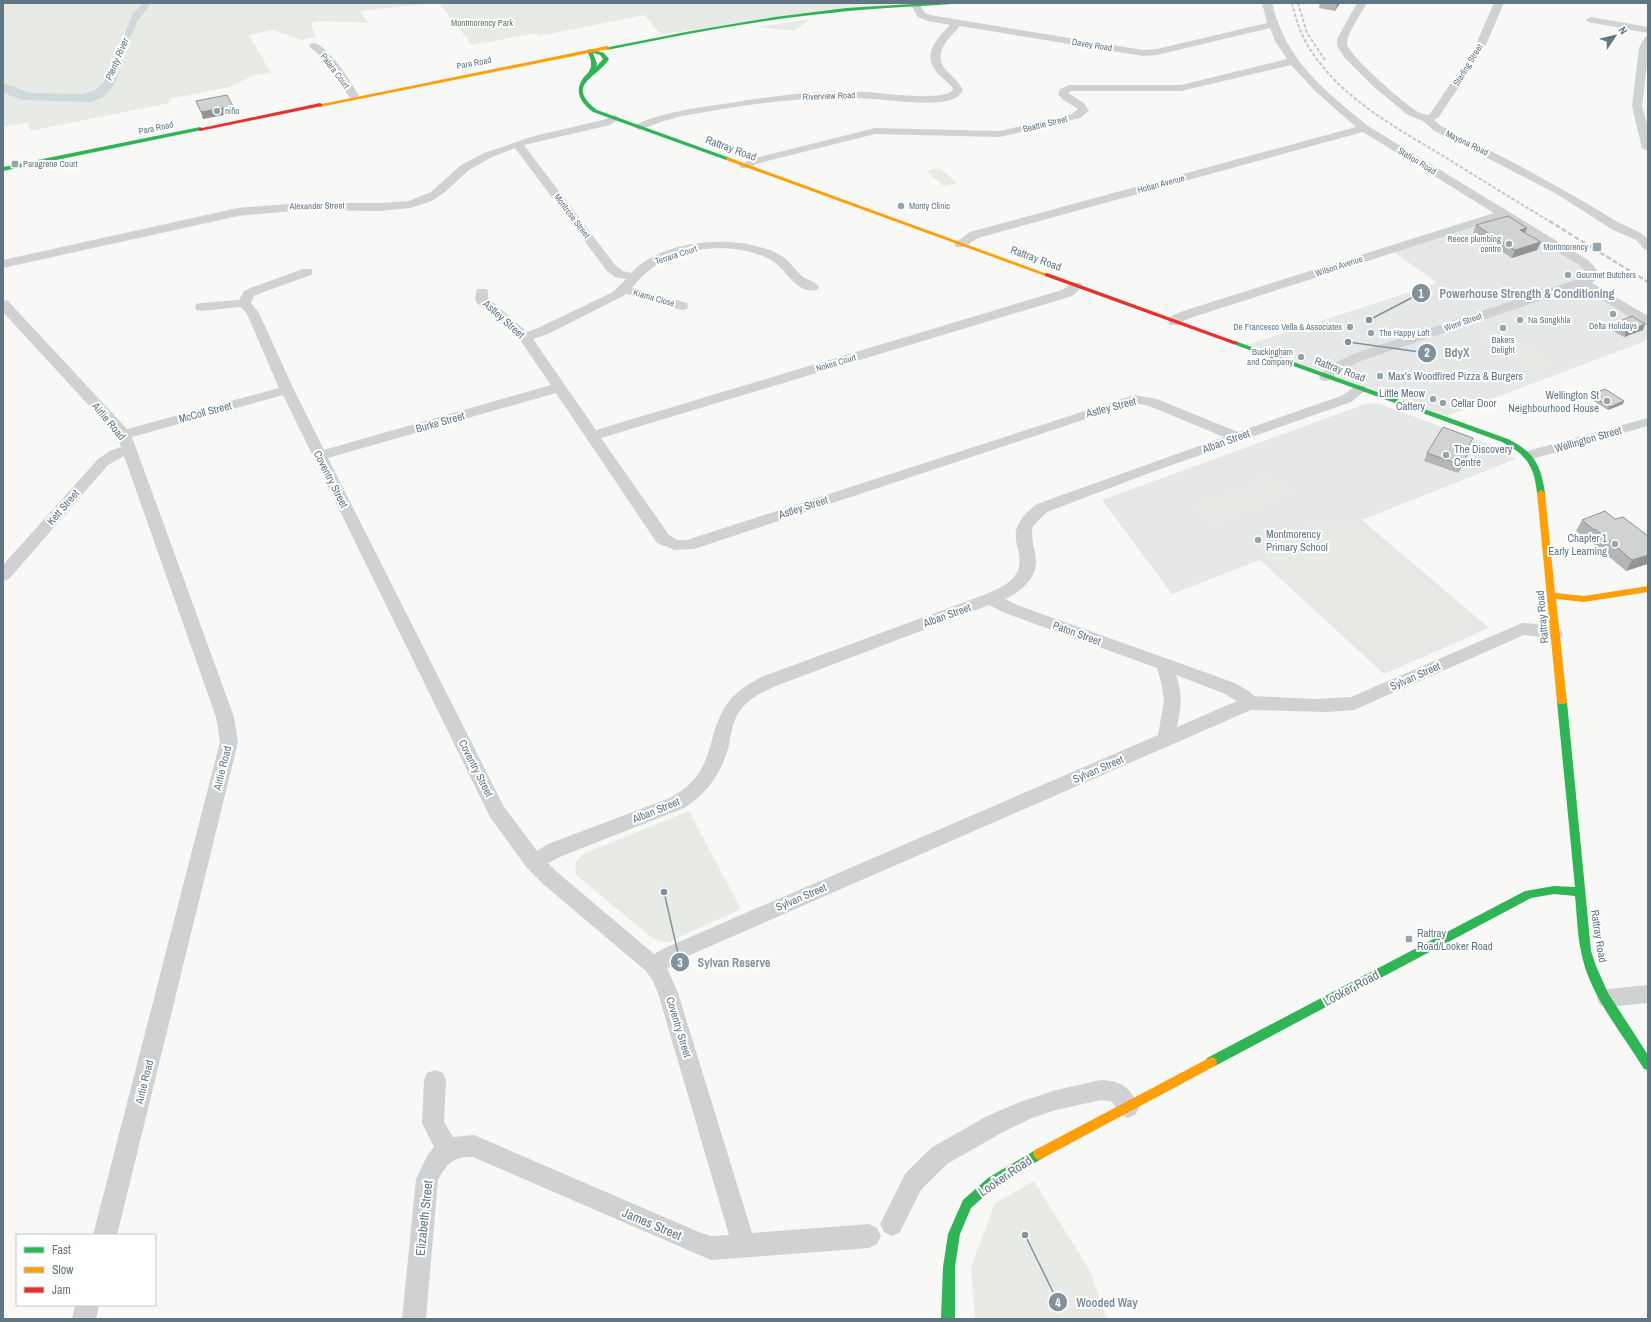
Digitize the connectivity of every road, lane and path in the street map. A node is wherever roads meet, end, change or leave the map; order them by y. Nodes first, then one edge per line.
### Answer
1 (952, 3) edge
2 (1267, 3) edge
3 (1362, 3) edge
4 (1499, 3) edge
5 (916, 5) junction
6 (1591, 20) dead end
7 (957, 23) junction
8 (1272, 25) junction
9 (1648, 30) edge
10 (1648, 39) edge
11 (314, 46) dead end
12 (590, 51) junction
13 (1293, 61) junction
14 (355, 97) junction
15 (1643, 97) edge
16 (615, 118) junction
17 (1426, 120) junction
18 (639, 127) junction
19 (1364, 128) junction
20 (517, 144) junction
21 (1648, 148) edge
22 (745, 166) junction
23 (3, 170) edge
24 (1504, 214) junction
25 (1645, 239) edge
26 (960, 244) junction
27 (3, 264) edge
28 (307, 272) dead end
29 (634, 276) junction
30 (1582, 282) junction
31 (1077, 286) junction
32 (813, 287) dead end
33 (625, 290) junction
34 (482, 292) dead end
35 (244, 303) junction
36 (3, 304) edge
37 (682, 306) dead end
38 (201, 307) dead end
39 (1175, 322) junction
40 (1648, 322) edge
41 (525, 337) junction
42 (1326, 377) junction
43 (560, 387) junction
44 (1360, 389) junction
45 (286, 390) junction
46 (1648, 422) edge
47 (593, 436) junction
48 (1237, 437) junction
49 (127, 442) junction
50 (1529, 455) junction
51 (320, 456) junction
52 (3, 575) edge
53 (1648, 589) edge
54 (1552, 596) junction
55 (990, 599) junction
56 (1555, 634) junction
57 (1164, 665) junction
58 (1249, 703) junction
59 (1166, 739) junction
60 (534, 862) junction
61 (1580, 892) junction
62 (653, 965) junction
63 (1646, 994) edge
64 (1607, 998) junction
65 (1648, 1065) edge
66 (435, 1080) dead end
67 (1128, 1107) junction
68 (448, 1149) junction
69 (892, 1224) dead end
70 (105, 1234) edge
71 (869, 1236) dead end
72 (744, 1246) junction
73 (88, 1306) edge
74 (84, 1319) edge
75 (414, 1319) edge
76 (948, 1319) edge

1 - 5 street, Para Road
2 - 8 street, Station Road
3 - 17 street, Mayona Road
4 - 17 street, Starling Street
5 - 7 street, Davey Road
5 - 12 street, Para Road
6 - 9 street
7 - 8 street, Davey Road
7 - 18 street, Riverview Road
8 - 13 street, Station Road
10 - 15 street
11 - 14 street, Palara Court
12 - 14 street, Para Road
12 - 16 street, Rattray Road
13 - 19 street, Station Road
13 - 22 street, Beattie Street
14 - 23 street, Para Road
15 - 21 street
16 - 18 street, Rattray Road
16 - 20 street, Alexander Street
17 - 25 street, Mayona Road
18 - 22 street, Rattray Road
19 - 24 street, Station Road
19 - 26 street, Hoban Avenue
20 - 27 street, Alexander Street
20 - 29 street, Montrose Street
22 - 26 street, Rattray Road
24 - 30 street, Station Road
24 - 39 street, Wilson Avenue
26 - 31 street, Rattray Road
28 - 35 street
29 - 32 street, Terrara Court
29 - 33 street, Terrara Court
30 - 40 street
30 - 42 street, Were Street
31 - 39 street, Rattray Road
31 - 47 street, Nokes Court
33 - 37 street, Kiama Close
33 - 41 street, Terrara Court
34 - 41 street, Astley Street
35 - 38 street
35 - 45 street, Coventry Street
36 - 49 street, Airlie Road
39 - 42 street, Rattray Road
41 - 43 street, Astley Street
42 - 44 street, Rattray Road
43 - 47 street, Astley Street
43 - 51 street, Burke Street
44 - 48 street, Alban Street
44 - 50 street, Rattray Road
45 - 49 street, McColl Street
45 - 51 street, Coventry Street
46 - 50 street, Wellington Street
47 - 48 street, Astley Street
48 - 55 street, Alban Street
49 - 52 street, Kett Street
49 - 70 street, Airlie Road
50 - 54 street, Rattray Road
51 - 60 street, Coventry Street
53 - 54 street
54 - 56 street, Rattray Road
55 - 57 street, Paton Street
55 - 60 street, Alban Street
56 - 58 street, Sylvan Street
56 - 61 street, Rattray Road
57 - 58 street, Paton Street
57 - 59 street
58 - 59 street, Sylvan Street
59 - 62 street, Sylvan Street
60 - 62 street, Coventry Street
61 - 64 street, Rattray Road
61 - 67 street, Looker Road
62 - 72 street, Coventry Street
63 - 64 street
64 - 65 street, Rattray Road
66 - 68 street
67 - 69 street
67 - 76 street, Looker Road
68 - 72 street, James Street
68 - 75 street, Elizabeth Street
71 - 72 street, James Street
73 - 74 street

